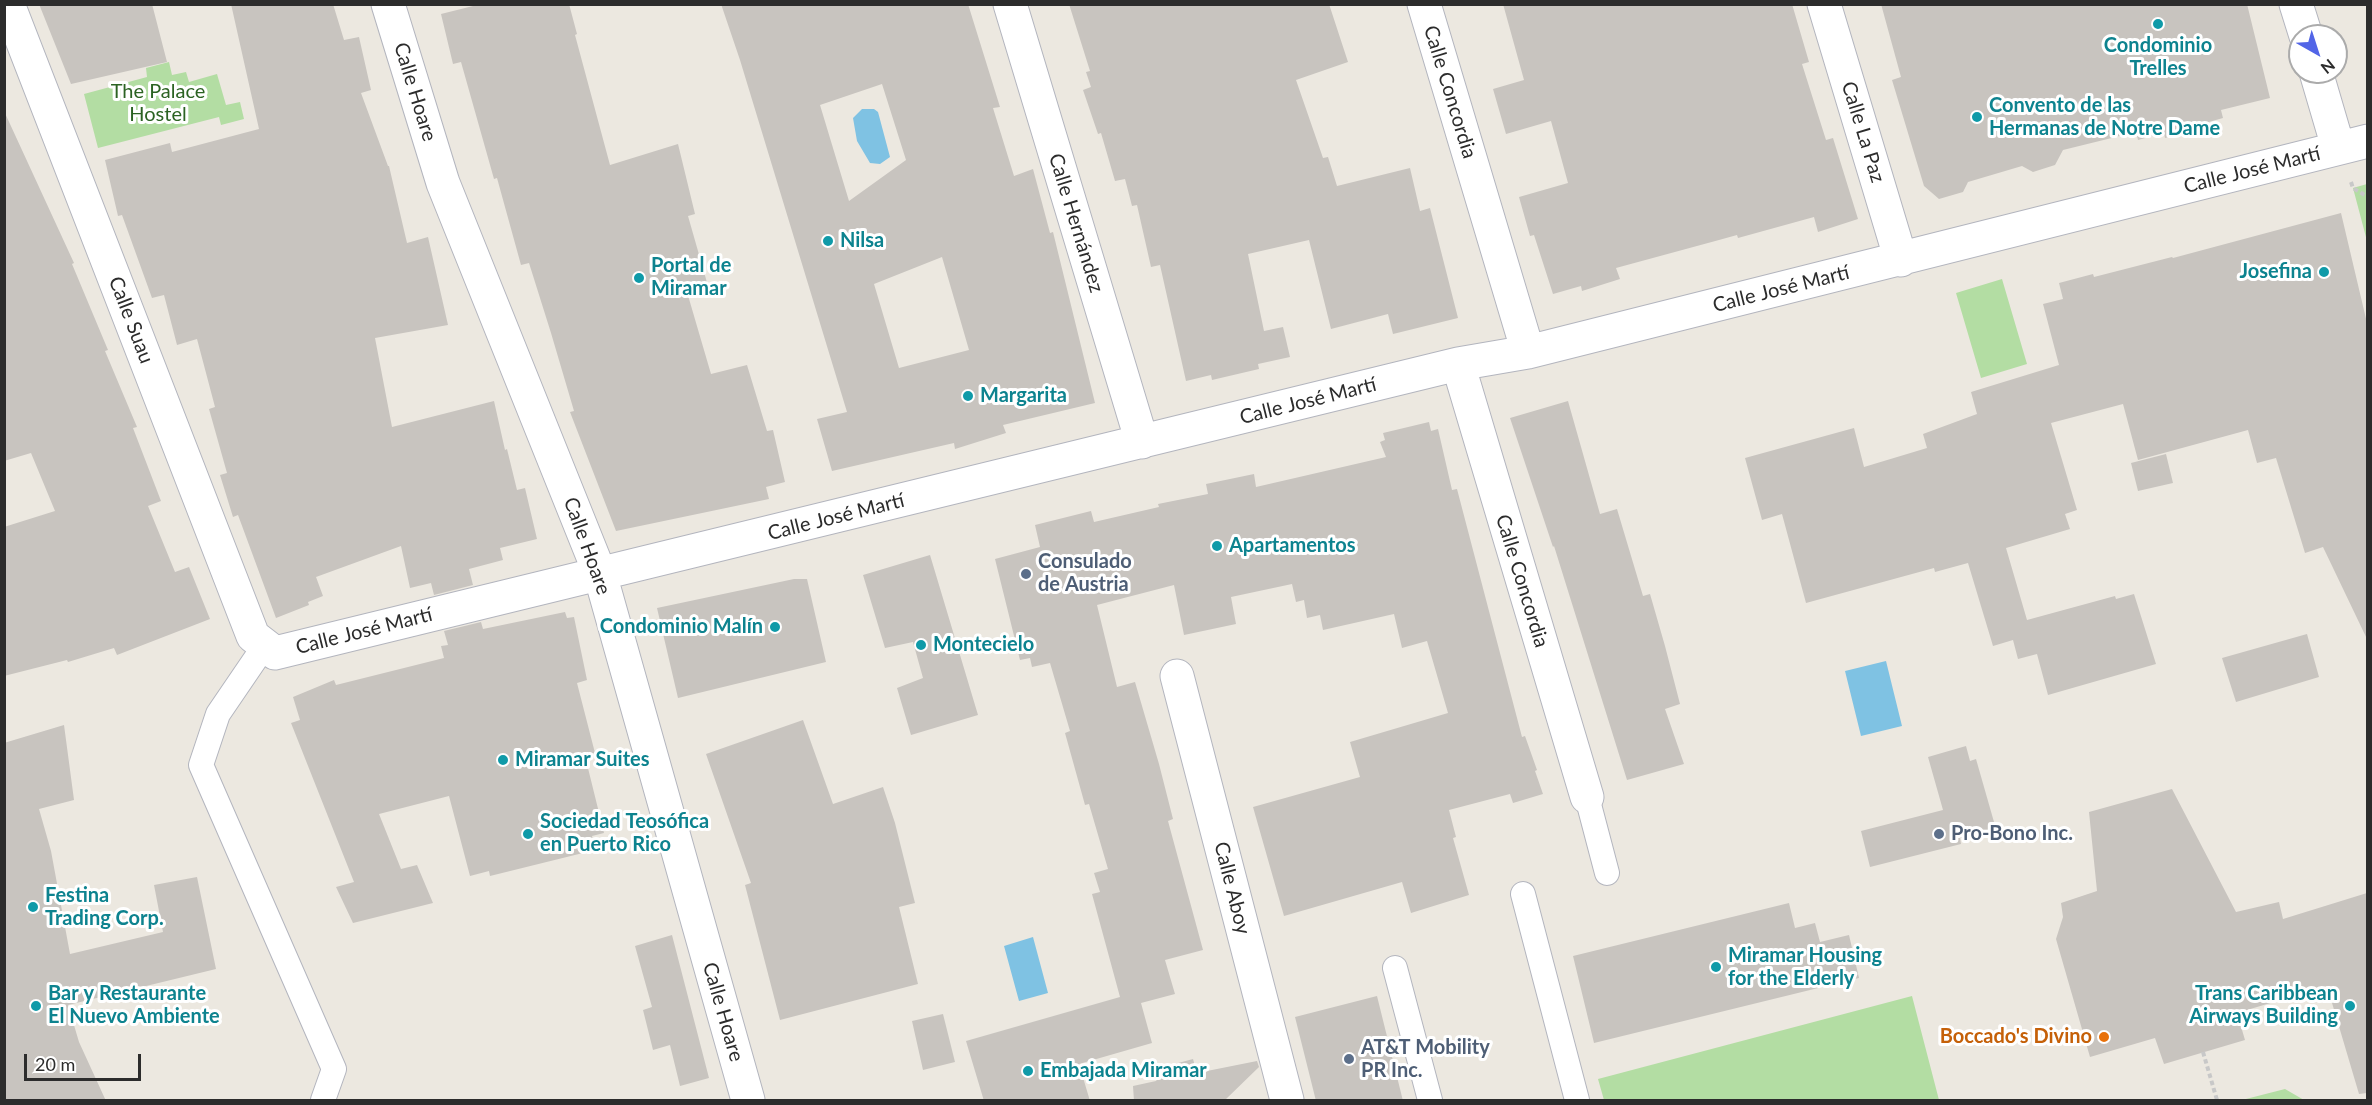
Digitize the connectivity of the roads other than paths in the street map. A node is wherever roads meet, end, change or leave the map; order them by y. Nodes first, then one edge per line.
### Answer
1 (8, 4) edge
2 (388, 4) edge
3 (1010, 4) edge
4 (1424, 4) edge
5 (1824, 4) edge
6 (2296, 4) edge
7 (2302, 24) edge
8 (2322, 84) edge
9 (2353, 144) edge
10 (1901, 260) junction
11 (1528, 352) junction
12 (1458, 364) junction
13 (1142, 442) junction
14 (600, 574) junction
15 (259, 641) junction
16 (1177, 676) dead end
17 (1587, 797) joint
18 (1607, 873) dead end
19 (1523, 894) dead end
20 (1395, 968) dead end
21 (323, 1101) edge
22 (748, 1101) edge
23 (1287, 1101) edge
24 (1430, 1101) edge
25 (1577, 1101) edge

1 - 15 street, Calle Suau
2 - 14 street, Calle Hoare
3 - 13 street, Calle Hernández
4 - 11 street, Calle Concordia
5 - 10 street, Calle La Paz
6 - 7 street
8 - 9 street
9 - 10 street, Calle José Martí
10 - 11 street, Calle José Martí
11 - 12 street, Calle José Martí
12 - 13 street, Calle José Martí
12 - 17 street, Calle Concordia
13 - 14 street, Calle José Martí
14 - 15 street, Calle José Martí
14 - 22 street, Calle Hoare
15 - 21 lane
16 - 23 street, Calle Aboy
17 - 18 lane
19 - 25 lane
20 - 24 lane

